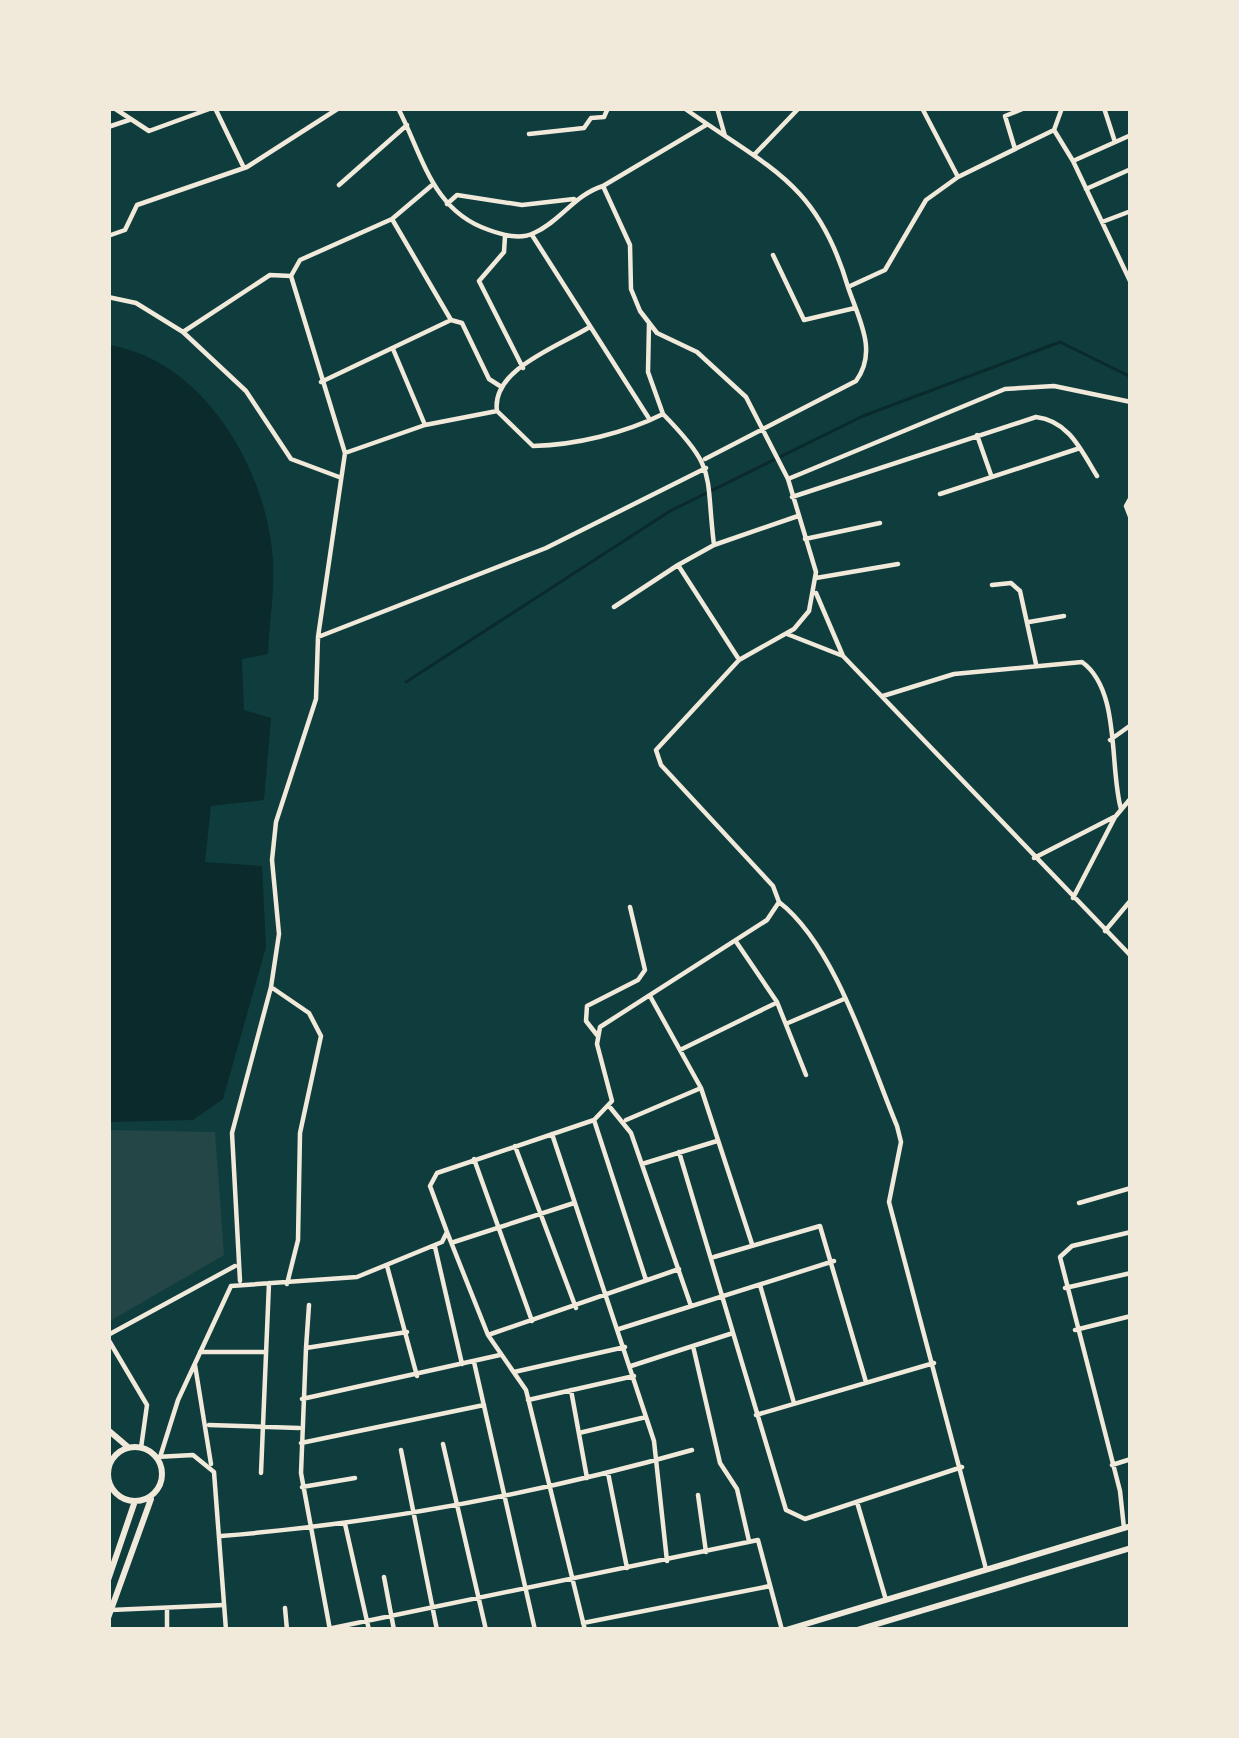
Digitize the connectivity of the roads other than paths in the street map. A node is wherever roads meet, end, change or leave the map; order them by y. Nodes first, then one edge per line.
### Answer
1 (114, 108) edge
2 (213, 108) edge
3 (339, 108) edge
4 (398, 108) edge
5 (608, 108) edge
6 (684, 108) edge
7 (717, 108) edge
8 (799, 108) edge
9 (922, 108) edge
10 (1025, 108) edge
11 (1062, 108) edge
12 (1104, 108) edge
13 (129, 120) junction
14 (707, 124) junction
15 (407, 125) junction
16 (108, 127) edge
17 (1054, 130) junction
18 (529, 134) dead end
19 (1131, 135) edge
20 (725, 136) junction
21 (1115, 142) junction
22 (1015, 149) junction
23 (754, 155) junction
24 (1072, 160) junction
25 (244, 168) junction
26 (1131, 169) edge
27 (958, 177) junction
28 (339, 185) dead end
29 (432, 185) junction
30 (603, 186) junction
31 (1086, 189) junction
32 (574, 200) junction
33 (447, 204) junction
34 (1131, 211) edge
35 (392, 219) junction
36 (1102, 222) junction
37 (532, 235) junction
38 (108, 236) edge
39 (505, 236) junction
40 (773, 255) dead end
41 (291, 276) junction
42 (1131, 283) edge
43 (848, 287) junction
44 (108, 297) edge
45 (855, 308) junction
46 (451, 320) junction
47 (649, 324) junction
48 (590, 327) junction
49 (183, 332) junction
50 (393, 349) junction
51 (524, 368) junction
52 (321, 382) junction
53 (500, 386) junction
54 (1130, 403) edge
55 (497, 411) junction
56 (663, 414) junction
57 (650, 420) junction
58 (425, 425) junction
59 (765, 430) junction
60 (977, 435) junction
61 (1080, 448) junction
62 (345, 453) junction
63 (705, 459) junction
64 (706, 468) junction
65 (786, 476) junction
66 (991, 476) junction
67 (1096, 476) dead end
68 (339, 477) junction
69 (940, 494) dead end
70 (792, 497) junction
71 (1131, 497) edge
72 (798, 516) junction
73 (1131, 519) edge
74 (880, 523) dead end
75 (805, 539) junction
76 (715, 545) junction
77 (898, 564) dead end
78 (678, 566) junction
79 (816, 578) junction
80 (992, 585) dead end
81 (816, 593) junction
82 (614, 607) dead end
83 (1064, 616) dead end
84 (1029, 622) junction
85 (787, 634) junction
86 (319, 637) junction
87 (843, 656) junction
88 (739, 660) junction
89 (1036, 664) junction
90 (883, 696) junction
91 (1131, 725) edge
92 (1110, 740) junction
93 (1131, 798) edge
94 (1121, 809) junction
95 (1115, 817) junction
96 (1034, 858) junction
97 (1072, 898) junction
98 (1131, 900) edge
99 (779, 902) junction
100 (630, 907) dead end
101 (1105, 931) junction
102 (735, 941) junction
103 (1131, 956) edge
104 (271, 987) junction
105 (650, 996) junction
106 (844, 999) junction
107 (777, 1002) junction
108 (786, 1023) junction
109 (597, 1035) junction
110 (680, 1050) junction
111 (806, 1076) dead end
112 (700, 1088) junction
113 (609, 1106) junction
114 (594, 1120) junction
115 (626, 1120) junction
116 (552, 1133) junction
117 (719, 1140) junction
118 (515, 1145) junction
119 (1131, 1148) edge
120 (680, 1152) junction
121 (475, 1159) junction
122 (642, 1164) junction
123 (1131, 1174) edge
124 (1131, 1188) edge
125 (576, 1203) junction
126 (1079, 1203) dead end
127 (542, 1214) junction
128 (498, 1227) junction
129 (447, 1232) junction
130 (1131, 1232) edge
131 (454, 1241) junction
132 (752, 1244) junction
133 (435, 1246) junction
134 (714, 1256) junction
135 (834, 1261) junction
136 (237, 1264) junction
137 (387, 1266) junction
138 (679, 1269) junction
139 (1131, 1273) edge
140 (240, 1281) junction
141 (646, 1282) junction
142 (269, 1283) junction
143 (287, 1284) junction
144 (760, 1285) junction
145 (1064, 1288) junction
146 (726, 1295) junction
147 (608, 1296) junction
148 (309, 1305) dead end
149 (691, 1306) junction
150 (576, 1308) junction
151 (1131, 1316) edge
152 (532, 1321) junction
153 (619, 1329) junction
154 (1075, 1330) junction
155 (407, 1332) junction
156 (733, 1333) junction
157 (488, 1335) junction
158 (108, 1337) edge
159 (693, 1346) junction
160 (625, 1347) junction
161 (306, 1348) junction
162 (200, 1352) junction
163 (265, 1352) junction
164 (500, 1355) junction
165 (474, 1362) junction
166 (934, 1363) junction
167 (195, 1365) junction
168 (462, 1365) junction
169 (631, 1366) junction
170 (514, 1372) junction
171 (634, 1376) junction
172 (417, 1377) junction
173 (866, 1382) junction
174 (571, 1390) junction
175 (302, 1399) junction
176 (528, 1400) junction
177 (794, 1403) junction
178 (485, 1405) junction
179 (756, 1415) junction
180 (646, 1417) junction
181 (208, 1425) junction
182 (261, 1426) junction
183 (301, 1428) junction
184 (108, 1430) edge
185 (578, 1432) junction
186 (301, 1443) junction
187 (443, 1444) dead end
188 (129, 1448) junction
189 (141, 1448) junction
190 (401, 1450) dead end
191 (692, 1450) dead end
192 (158, 1456) junction
193 (1131, 1459) edge
194 (658, 1460) junction
195 (211, 1464) junction
196 (1112, 1466) junction
197 (962, 1467) junction
198 (261, 1473) dead end
199 (608, 1473) junction
200 (355, 1478) dead end
201 (587, 1478) junction
202 (302, 1487) junction
203 (547, 1487) junction
204 (1131, 1487) edge
205 (1120, 1491) junction
206 (152, 1495) junction
207 (698, 1496) dead end
208 (505, 1497) junction
209 (135, 1501) junction
210 (857, 1502) junction
211 (458, 1506) junction
212 (415, 1513) junction
213 (345, 1524) junction
214 (1128, 1527) edge
215 (309, 1529) junction
216 (220, 1536) junction
217 (750, 1543) junction
218 (1131, 1547) edge
219 (1053, 1549) junction
220 (706, 1552) junction
221 (1028, 1557) junction
222 (667, 1561) junction
223 (1061, 1568) junction
224 (627, 1569) junction
225 (986, 1569) junction
226 (1034, 1576) junction
227 (384, 1577) dead end
228 (108, 1580) edge
229 (572, 1581) junction
230 (770, 1586) junction
231 (527, 1589) junction
232 (480, 1598) junction
233 (886, 1600) junction
234 (224, 1605) junction
235 (166, 1607) junction
236 (285, 1608) dead end
237 (433, 1608) junction
238 (110, 1614) edge
239 (391, 1616) junction
240 (820, 1620) junction
241 (367, 1621) junction
242 (584, 1627) edge
243 (167, 1630) edge
244 (226, 1630) edge
245 (287, 1630) edge
246 (328, 1630) edge
247 (369, 1630) edge
248 (394, 1630) edge
249 (437, 1630) edge
250 (486, 1630) edge
251 (536, 1630) edge
252 (784, 1630) edge
253 (824, 1630) edge
254 (857, 1630) edge

1 - 13 street
2 - 13 street
2 - 25 street
3 - 25 street
4 - 15 street
5 - 18 street
6 - 14 street
7 - 20 street
8 - 23 street
9 - 27 street
10 - 22 street
11 - 17 street
12 - 21 street
13 - 16 street
14 - 20 street
14 - 30 street
15 - 28 street
15 - 29 street
17 - 22 street
17 - 24 street
19 - 21 street
20 - 23 street
21 - 24 street
22 - 27 street
23 - 43 street
24 - 31 street
25 - 38 street
26 - 31 street
27 - 43 street
29 - 33 street
29 - 35 street
30 - 32 street
30 - 47 street
31 - 36 street
32 - 33 street
32 - 37 street
33 - 39 street
34 - 36 street
35 - 41 street
35 - 46 street
36 - 42 street
37 - 39 street
37 - 48 street
39 - 51 street
40 - 45 street
41 - 49 street
41 - 52 street
43 - 45 street
44 - 49 street
45 - 59 street
46 - 50 street
46 - 53 street
47 - 56 street
47 - 59 street
48 - 51 street
48 - 57 street
49 - 68 street
50 - 52 street
50 - 58 street
51 - 53 street
52 - 62 street
53 - 55 street
54 - 65 street
55 - 57 street
55 - 58 street
56 - 57 street
56 - 63 street
58 - 62 street
59 - 63 street
59 - 65 street
60 - 61 street
60 - 66 street
60 - 70 street
61 - 66 street
61 - 67 street
62 - 68 street
63 - 64 street
64 - 76 street
64 - 86 street
65 - 70 street
66 - 69 street
68 - 86 street
70 - 72 street
71 - 73 street
72 - 75 street
72 - 76 street
74 - 75 street
75 - 79 street
76 - 78 street
77 - 79 street
78 - 82 street
78 - 88 street
79 - 81 street
80 - 84 street
81 - 85 street
81 - 87 street
83 - 84 street
84 - 89 street
85 - 87 street
85 - 88 street
86 - 104 street
87 - 90 street
88 - 99 street
89 - 90 street
89 - 92 street
90 - 96 street
91 - 92 street
92 - 94 street
93 - 94 street
94 - 95 street
95 - 96 street
95 - 97 street
96 - 97 street
97 - 101 street
98 - 101 street
99 - 102 street
99 - 106 street
100 - 109 street
101 - 103 street
102 - 105 street
102 - 107 street
104 - 136 street
104 - 143 street
105 - 109 street
105 - 110 street
106 - 108 street
106 - 166 street
107 - 108 street
107 - 110 street
108 - 111 street
109 - 113 street
110 - 112 street
112 - 115 street
112 - 117 street
113 - 114 street
113 - 115 street
114 - 116 street
114 - 141 street
115 - 122 street
116 - 118 street
116 - 125 street
117 - 120 street
117 - 132 street
118 - 121 street
118 - 127 street
119 - 123 street
120 - 122 street
120 - 134 street
121 - 128 street
121 - 129 street
122 - 138 street
124 - 126 street
125 - 127 street
125 - 147 street
127 - 128 street
127 - 150 street
128 - 131 street
128 - 152 street
129 - 131 street
129 - 133 street
130 - 145 street
131 - 157 street
132 - 134 street
132 - 135 street
133 - 137 street
133 - 168 street
134 - 146 street
135 - 144 street
135 - 173 street
136 - 140 street
136 - 158 street
137 - 143 street
137 - 155 street
138 - 141 street
138 - 149 street
139 - 145 street
140 - 142 street
140 - 162 street
141 - 147 street
142 - 143 street
142 - 163 street
144 - 146 street
144 - 177 street
145 - 154 street
146 - 149 street
146 - 156 street
147 - 150 street
147 - 153 street
148 - 161 street
149 - 153 street
150 - 152 street
151 - 154 street
152 - 157 street
153 - 160 street
154 - 196 street
155 - 161 street
155 - 172 street
156 - 159 street
156 - 179 street
157 - 164 street
158 - 189 street
159 - 169 street
159 - 217 street
160 - 169 street
160 - 170 street
161 - 175 street
162 - 163 street
162 - 167 street
163 - 182 street
164 - 165 street
164 - 170 street
165 - 168 street
165 - 178 street
166 - 173 street
166 - 197 street
167 - 181 street
167 - 192 street
168 - 172 street
169 - 171 street
170 - 176 street
171 - 174 street
171 - 180 street
172 - 175 street
173 - 177 street
174 - 176 street
174 - 185 street
175 - 183 street
176 - 203 street
177 - 179 street
178 - 186 street
178 - 208 street
179 - 210 street
180 - 185 street
180 - 194 street
181 - 182 street
181 - 195 street
182 - 183 street
182 - 198 street
183 - 186 street
184 - 188 main road
185 - 201 street
186 - 202 street
187 - 211 street
188 - 189 main road
188 - 209 main road
189 - 192 main road
190 - 212 street
191 - 194 street
192 - 195 street
192 - 206 main road
193 - 196 street
194 - 199 street
194 - 222 street
195 - 216 street
196 - 205 street
197 - 210 street
197 - 225 street
199 - 201 street
199 - 224 street
200 - 202 street
201 - 203 street
202 - 215 street
203 - 208 street
203 - 229 street
204 - 205 street
205 - 214 street
206 - 209 main road
206 - 238 main road
207 - 220 street
208 - 211 street
208 - 231 street
209 - 228 main road
210 - 233 street
211 - 212 street
211 - 232 street
212 - 213 street
212 - 237 street
213 - 215 street
213 - 241 street
214 - 219 main road
215 - 216 street
215 - 246 street
216 - 234 street
217 - 220 street
217 - 230 street
218 - 223 main road
219 - 221 main road
219 - 223 main road
220 - 222 street
221 - 225 main road
221 - 226 main road
222 - 224 street
223 - 226 main road
224 - 229 street
225 - 233 main road
226 - 254 main road
227 - 239 street
229 - 231 street
229 - 242 street
230 - 242 street
230 - 252 street
231 - 232 street
231 - 251 street
232 - 237 street
232 - 250 street
233 - 240 main road
234 - 235 street
234 - 244 street
235 - 238 street
235 - 243 street
236 - 245 street
237 - 239 street
237 - 249 street
239 - 241 street
239 - 248 street
240 - 252 main road
240 - 253 main road
241 - 246 street
241 - 247 street

